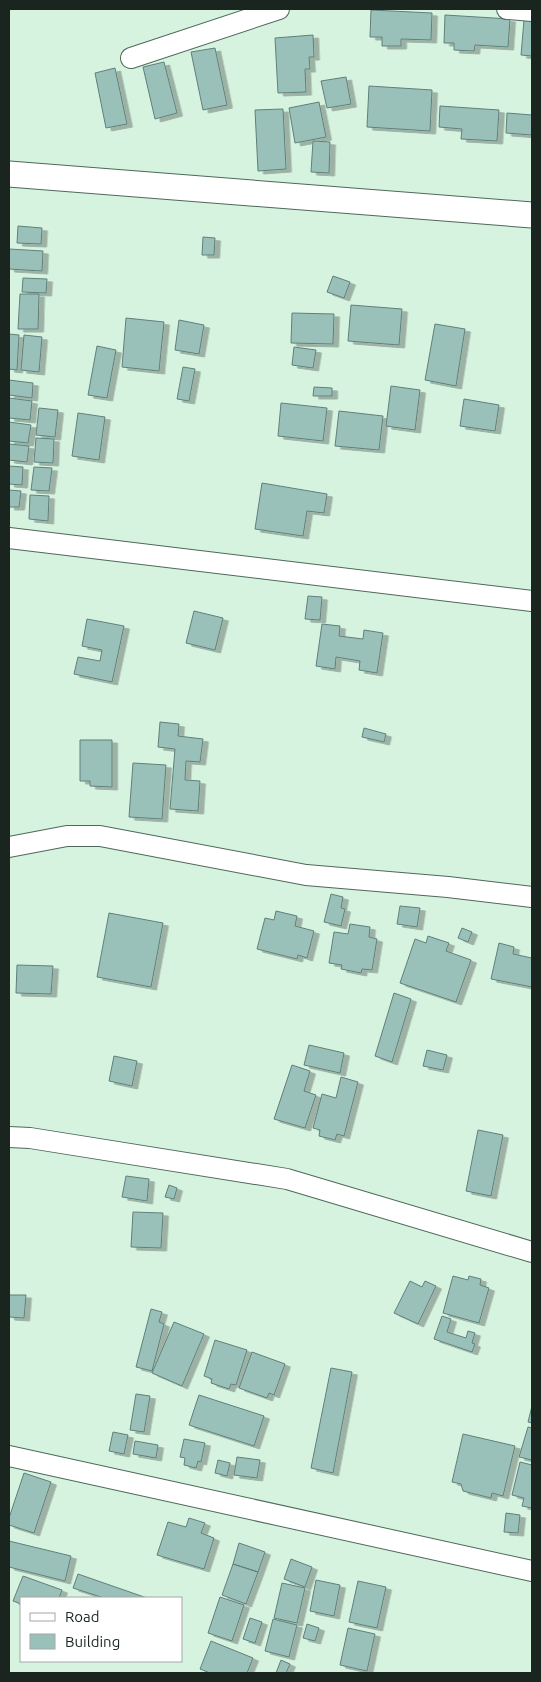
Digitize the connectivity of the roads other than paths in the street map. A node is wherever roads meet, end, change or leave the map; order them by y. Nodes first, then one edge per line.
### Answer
1 (279, 9) edge
2 (507, 9) edge
3 (532, 11) edge
4 (131, 58) dead end
5 (9, 174) edge
6 (532, 215) edge
7 (9, 538) edge
8 (532, 600) edge
9 (9, 847) edge
10 (532, 897) edge
11 (9, 1137) edge
12 (532, 1252) edge
13 (9, 1456) edge
14 (532, 1571) edge

1 - 4 street
2 - 3 street
5 - 6 street
7 - 8 street
9 - 10 street
11 - 12 street
13 - 14 street

